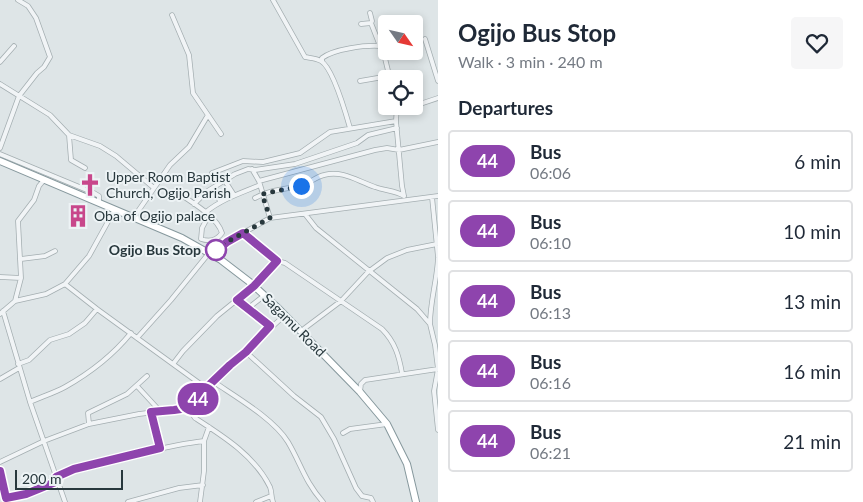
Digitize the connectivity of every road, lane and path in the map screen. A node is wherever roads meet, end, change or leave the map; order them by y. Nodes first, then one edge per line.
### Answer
1 (18, 0) edge
2 (273, 0) edge
3 (370, 13) dead end
4 (172, 14) dead end
5 (371, 23) junction
6 (362, 24) dead end
7 (425, 39) dead end
8 (378, 41) edge
9 (14, 46) dead end
10 (378, 46) edge
11 (322, 61) junction
12 (0, 62) edge
13 (378, 79) edge
14 (360, 81) dead end
15 (438, 81) edge
16 (0, 84) edge
17 (20, 96) junction
18 (438, 98) edge
19 (423, 103) edge
20 (208, 115) junction
21 (396, 115) edge
22 (396, 121) junction
23 (350, 128) junction
24 (397, 128) junction
25 (221, 134) dead end
26 (69, 135) junction
27 (438, 142) edge
28 (0, 147) edge
29 (399, 150) junction
30 (0, 154) edge
31 (0, 161) edge
32 (85, 168) dead end
33 (252, 169) junction
34 (212, 173) dead end
35 (44, 180) junction
36 (225, 181) junction
37 (260, 183) junction
38 (154, 188) junction
39 (229, 188) junction
40 (212, 189) junction
41 (177, 192) dead end
42 (262, 194) junction
43 (234, 195) junction
44 (217, 196) junction
45 (404, 196) junction
46 (438, 196) edge
47 (432, 197) junction
48 (255, 198) dead end
49 (408, 200) junction
50 (99, 202) junction
51 (221, 202) junction
52 (194, 204) junction
53 (115, 209) junction
54 (208, 214) junction
55 (305, 214) junction
56 (134, 217) junction
57 (270, 218) junction
58 (243, 233) junction
59 (437, 244) edge
60 (55, 251) dead end
61 (210, 254) junction
62 (438, 258) edge
63 (21, 259) junction
64 (277, 261) junction
65 (368, 272) junction
66 (0, 277) edge
67 (21, 278) junction
68 (65, 284) junction
69 (254, 286) junction
70 (265, 295) junction
71 (237, 300) junction
72 (341, 300) junction
73 (15, 301) junction
74 (97, 309) junction
75 (247, 309) junction
76 (1, 312) edge
77 (284, 315) junction
78 (430, 324) junction
79 (270, 326) junction
80 (301, 331) junction
81 (131, 333) junction
82 (137, 338) junction
83 (246, 352) junction
84 (172, 364) junction
85 (18, 366) junction
86 (438, 369) edge
87 (402, 374) junction
88 (147, 376) dead end
89 (0, 379) edge
90 (214, 382) junction
91 (137, 386) junction
92 (206, 388) junction
93 (360, 392) junction
94 (30, 402) junction
95 (188, 408) junction
96 (160, 411) junction
97 (151, 412) junction
98 (90, 424) junction
99 (387, 424) junction
100 (209, 427) junction
101 (438, 430) edge
102 (342, 433) dead end
103 (44, 441) junction
104 (204, 441) junction
105 (160, 448) junction
106 (0, 462) edge
107 (0, 471) edge
108 (57, 479) junction
109 (203, 485) junction
110 (271, 496) junction
111 (6, 500) edge
112 (66, 502) edge
113 (128, 502) edge
114 (200, 502) edge
115 (256, 502) edge
116 (274, 502) edge
117 (323, 502) edge
118 (373, 502) edge
119 (416, 502) edge

1 - 17 street
2 - 11 street
3 - 5 street
4 - 20 street
5 - 6 street
5 - 8 street
7 - 15 street
9 - 12 street
10 - 11 street
11 - 23 street
13 - 14 street
16 - 17 street
17 - 26 street
17 - 28 street
18 - 19 street
20 - 25 street
20 - 38 street
21 - 22 street
22 - 23 street
22 - 24 street
23 - 34 street
24 - 29 street
24 - 33 street
26 - 32 street
26 - 38 street
27 - 29 street
29 - 37 street
29 - 45 street
30 - 50 street
31 - 35 highway, Sagamu Road
33 - 36 street
33 - 37 street
35 - 50 highway, Sagamu Road
35 - 63 street
36 - 39 street
36 - 40 street
37 - 42 street
37 - 43 street
38 - 56 street
39 - 43 street
39 - 44 street
40 - 44 street
40 - 52 street
41 - 52 street
42 - 45 street
42 - 48 street
42 - 57 street
43 - 51 street
44 - 51 street
45 - 49 street
46 - 47 street
47 - 49 street
47 - 59 street
49 - 55 street
50 - 53 highway, Sagamu Road
51 - 54 street
52 - 54 street
53 - 56 highway, Sagamu Road
53 - 68 street
54 - 54 street
55 - 57 street
55 - 65 street
56 - 61 highway, Sagamu Road
57 - 58 street
58 - 61 street
58 - 64 street
59 - 62 street
59 - 65 street
60 - 63 street
61 - 69 highway, Sagamu Road
61 - 82 street
62 - 78 street
63 - 67 street
64 - 69 street
64 - 72 street
65 - 72 street
65 - 78 street
66 - 67 street
67 - 73 street
68 - 73 street
68 - 74 street
69 - 70 highway, Sagamu Road
69 - 71 street
70 - 75 street
70 - 77 highway, Sagamu Road
71 - 75 street
71 - 84 street
72 - 80 street
72 - 87 street
73 - 76 street
74 - 81 street
74 - 85 street
75 - 79 street
76 - 85 street
77 - 79 street
77 - 80 highway, Sagamu Road
78 - 86 street
79 - 83 street
80 - 93 highway, Sagamu Road
81 - 82 street
81 - 94 street
82 - 84 street
83 - 90 street
83 - 118 street
84 - 92 street
85 - 89 street
85 - 94 street
86 - 87 street
86 - 101 street
87 - 93 street
88 - 91 street
90 - 92 street
90 - 117 street
91 - 96 street
91 - 98 street
92 - 95 street
93 - 99 highway, Sagamu Road
94 - 103 street
95 - 96 street
95 - 100 street
96 - 97 street
97 - 98 street
97 - 105 street
98 - 103 street
99 - 102 street
99 - 119 highway, Sagamu Road
100 - 104 street
100 - 110 street
103 - 106 street
103 - 108 street
104 - 105 street
104 - 109 street
105 - 108 street
107 - 111 street
108 - 111 street
108 - 112 street
109 - 113 street
109 - 114 street
110 - 115 street
110 - 116 street

